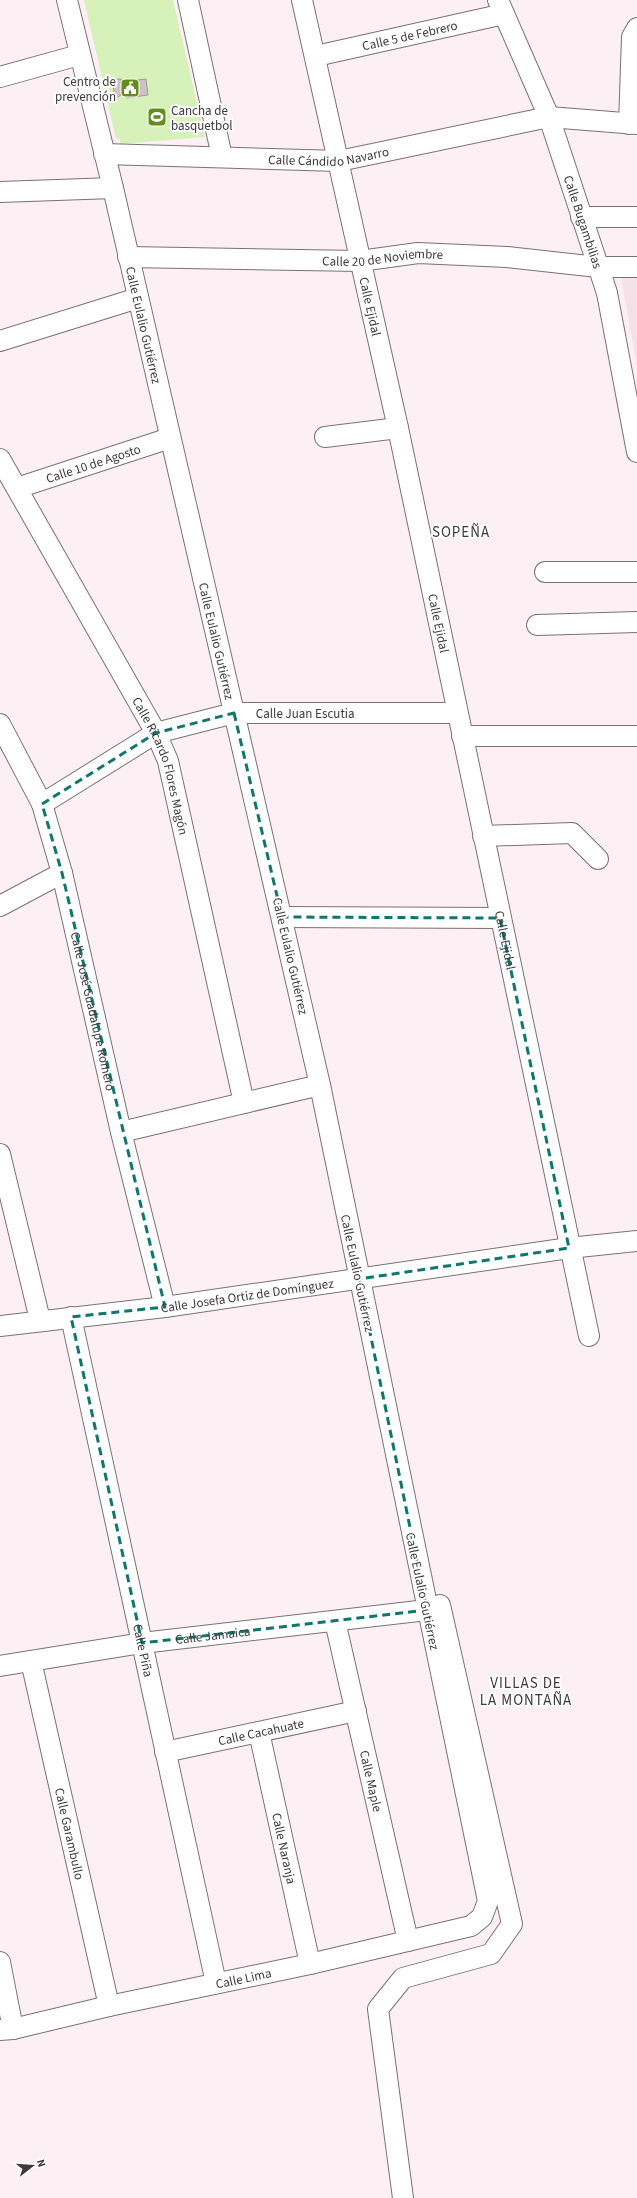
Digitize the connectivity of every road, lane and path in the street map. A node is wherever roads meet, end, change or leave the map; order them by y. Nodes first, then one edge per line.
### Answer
1 (67, 0) edge
2 (188, 0) edge
3 (302, 0) edge
4 (501, 7) edge
5 (637, 28) edge
6 (79, 55) junction
7 (316, 56) junction
8 (0, 77) edge
9 (549, 117) junction
10 (633, 124) edge
11 (104, 154) junction
12 (222, 157) junction
13 (338, 161) junction
14 (113, 188) junction
15 (0, 192) edge
16 (581, 217) junction
17 (637, 218) edge
18 (128, 257) junction
19 (360, 261) junction
20 (598, 266) junction
21 (637, 267) edge
22 (138, 298) junction
23 (0, 341) edge
24 (398, 428) junction
25 (325, 436) dead end
26 (170, 438) junction
27 (637, 452) edge
28 (0, 459) edge
29 (17, 488) junction
30 (545, 572) dead end
31 (637, 572) edge
32 (637, 622) edge
33 (537, 624) dead end
34 (234, 713) junction
35 (457, 713) junction
36 (2, 730) edge
37 (156, 732) junction
38 (462, 736) junction
39 (637, 736) edge
40 (42, 804) junction
41 (483, 836) junction
42 (598, 859) dead end
43 (62, 874) junction
44 (0, 906) edge
45 (282, 916) junction
46 (500, 918) junction
47 (320, 1085) junction
48 (244, 1103) junction
49 (121, 1132) junction
50 (0, 1154) edge
51 (637, 1241) edge
52 (569, 1248) junction
53 (359, 1279) junction
54 (165, 1308) junction
55 (71, 1317) junction
56 (40, 1320) junction
57 (0, 1326) edge
58 (589, 1336) dead end
59 (414, 1549) junction
60 (427, 1610) junction
61 (335, 1621) junction
62 (142, 1643) junction
63 (31, 1661) junction
64 (0, 1666) edge
65 (356, 1711) junction
66 (259, 1732) junction
67 (166, 1752) junction
68 (482, 1917) joint
69 (408, 1940) junction
70 (0, 1962) edge
71 (310, 1964) junction
72 (216, 1983) junction
73 (109, 2006) junction
74 (6, 2030) edge
75 (403, 2198) edge

1 - 6 street, Calle Eulalio Gutiérrez
2 - 12 street
3 - 7 street, Calle Ejidal
4 - 7 street, Calle 5 de Febrero
4 - 9 street, Calle Bugambilias
5 - 10 street
6 - 8 street
6 - 11 street, Calle Eulalio Gutiérrez
7 - 13 street, Calle Ejidal
9 - 10 street, Calle Cándido Navarro
9 - 13 street, Calle Cándido Navarro
9 - 16 street, Calle Bugambilias
11 - 12 street, Calle Cándido Navarro
11 - 14 street, Calle Eulalio Gutiérrez
12 - 13 street, Calle Cándido Navarro
13 - 19 street, Calle Ejidal
14 - 15 street
14 - 18 street, Calle Eulalio Gutiérrez
16 - 17 street
16 - 20 street, Calle Bugambilias
18 - 19 street, Calle 20 de Noviembre
18 - 22 street, Calle Eulalio Gutiérrez
19 - 20 street, Calle 20 de Noviembre
19 - 24 street, Calle Ejidal
20 - 21 street, Calle 20 de Noviembre
20 - 27 street, Calle Bugambilias
22 - 23 street
22 - 26 street, Calle Eulalio Gutiérrez
24 - 25 street
24 - 35 street, Calle Ejidal
26 - 29 street, Calle 10 de Agosto
26 - 34 street, Calle Eulalio Gutiérrez
28 - 29 street, Calle Ricardo Flores Magón
29 - 37 street, Calle Ricardo Flores Magón
30 - 31 street
32 - 33 street
34 - 35 street, Calle Juan Escutia
34 - 37 street, Calle Juan Escutia
34 - 45 street, Calle Eulalio Gutiérrez
35 - 38 street, Calle Ejidal
36 - 40 street, Calle José Guadalupe Romero
37 - 40 street, Calle Juan Escutia
37 - 48 street, Calle Ricardo Flores Magón
38 - 39 street
38 - 41 street, Calle Ejidal
40 - 43 street, Calle José Guadalupe Romero
41 - 42 street
41 - 46 street, Calle Ejidal
43 - 44 street
43 - 49 street, Calle José Guadalupe Romero
45 - 46 street
45 - 47 street, Calle Eulalio Gutiérrez
46 - 52 street, Calle Ejidal
47 - 48 street
47 - 53 street, Calle Eulalio Gutiérrez
48 - 49 street
49 - 54 street, Calle José Guadalupe Romero
50 - 56 street
51 - 52 street, Calle Josefa Ortiz de Domínguez
52 - 53 street, Calle Josefa Ortiz de Domínguez
52 - 58 street, Calle Ejidal
53 - 54 street, Calle Josefa Ortiz de Domínguez
53 - 59 street, Calle Eulalio Gutiérrez
54 - 55 street, Calle Josefa Ortiz de Domínguez
55 - 56 street, Calle Josefa Ortiz de Domínguez
55 - 62 street, Calle Piña
56 - 57 street, Calle Josefa Ortiz de Domínguez
59 - 60 street, Calle Eulalio Gutiérrez
59 - 75 street
60 - 61 street, Calle Jamaica
60 - 68 street, Calle Eulalio Gutiérrez
61 - 62 street, Calle Jamaica
61 - 65 street, Calle Maple
62 - 63 street, Calle Jamaica
62 - 67 street, Calle Piña
63 - 64 street, Calle Jamaica
63 - 73 street, Calle Garambullo
65 - 66 street, Calle Cacahuate
65 - 69 street, Calle Maple
66 - 67 street, Calle Cacahuate
66 - 71 street, Calle Naranja
67 - 72 street, Calle Piña
68 - 69 street, Calle Lima
69 - 71 street, Calle Lima
70 - 74 street
71 - 72 street, Calle Lima
72 - 73 street, Calle Lima
73 - 74 street, Calle Lima

